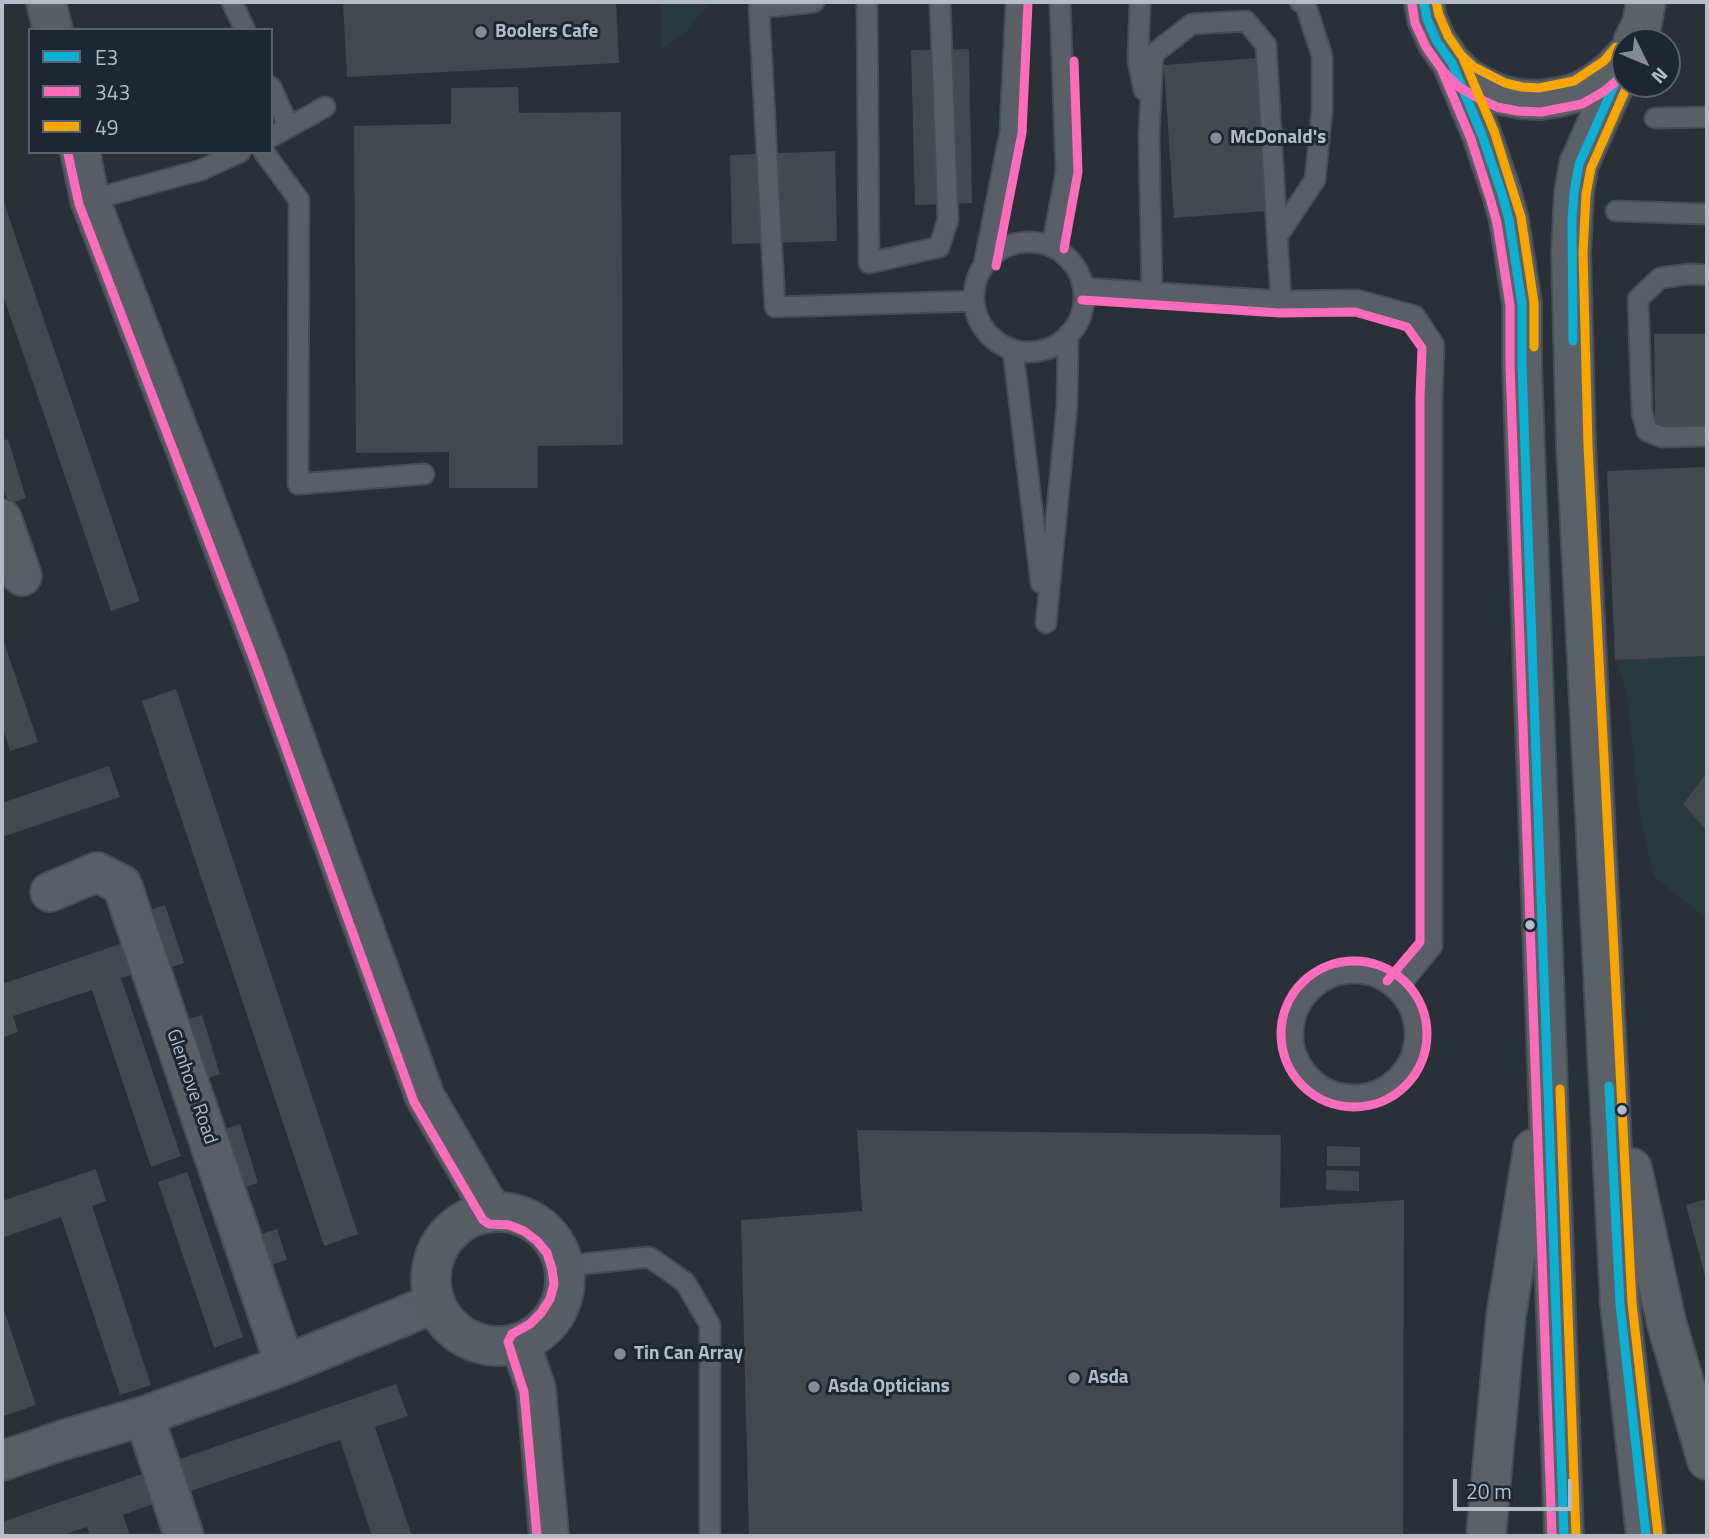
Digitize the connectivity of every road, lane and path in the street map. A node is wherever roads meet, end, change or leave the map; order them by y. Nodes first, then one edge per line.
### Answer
1 (46, 2) edge
2 (232, 2) edge
3 (814, 2) edge
4 (867, 2) edge
5 (940, 2) edge
6 (1016, 2) edge
7 (1060, 2) edge
8 (1140, 2) edge
9 (1300, 2) edge
10 (1646, 2) edge
11 (1422, 7) edge
12 (52, 28) edge
13 (244, 28) edge
14 (1640, 28) edge
15 (1451, 63) junction
16 (1611, 71) edge
17 (273, 91) edge
18 (1611, 93) edge
19 (325, 107) dead end
20 (1707, 117) edge
21 (1150, 118) junction
22 (1655, 118) dead end
23 (289, 127) junction
24 (273, 135) edge
25 (80, 154) edge
26 (236, 154) edge
27 (265, 154) edge
28 (90, 200) junction
29 (1616, 211) dead end
30 (1707, 214) edge
31 (1278, 235) junction
32 (1052, 247) junction
33 (984, 264) junction
34 (1698, 274) edge
35 (1083, 288) junction
36 (1152, 294) junction
37 (974, 301) junction
38 (1281, 301) junction
39 (1068, 335) junction
40 (1013, 350) junction
41 (1707, 436) edge
42 (424, 474) dead end
43 (2, 519) edge
44 (22, 576) dead end
45 (50, 892) dead end
46 (1396, 989) junction
47 (1607, 1056) junction
48 (1547, 1064) junction
49 (492, 1212) junction
50 (564, 1266) junction
51 (435, 1303) junction
52 (520, 1343) junction
53 (285, 1365) junction
54 (145, 1416) junction
55 (1707, 1460) edge
56 (2, 1461) edge
57 (184, 1536) edge
58 (549, 1536) edge
59 (710, 1536) edge
60 (1486, 1536) edge
61 (1564, 1536) edge
62 (1646, 1536) edge

1 - 12 street
2 - 13 lane
3 - 37 lane
4 - 5 lane
6 - 33 lane
7 - 32 lane
8 - 21 lane
9 - 31 lane
10 - 14 main road
11 - 15 main road
15 - 16 main road
15 - 48 main road
17 - 23 lane
18 - 47 main road
19 - 23 lane
20 - 22 lane
21 - 31 lane
21 - 36 lane
23 - 24 lane
25 - 28 street
26 - 28 lane
27 - 42 lane
28 - 49 street
29 - 30 lane
31 - 38 lane
32 - 33 lane
32 - 35 lane
33 - 37 lane
34 - 41 lane
35 - 36 lane
35 - 39 lane
36 - 38 lane
37 - 40 lane
38 - 46 lane
39 - 40 lane
39 - 40 lane
43 - 44 street
45 - 53 street, Glenhove Road
46 - 46 lane
47 - 55 main road
47 - 62 main road
48 - 60 main road
48 - 61 main road
49 - 50 street
49 - 51 street
50 - 52 street
50 - 59 lane
51 - 52 street
51 - 53 street
52 - 58 street
53 - 54 street
54 - 56 street
54 - 57 street

